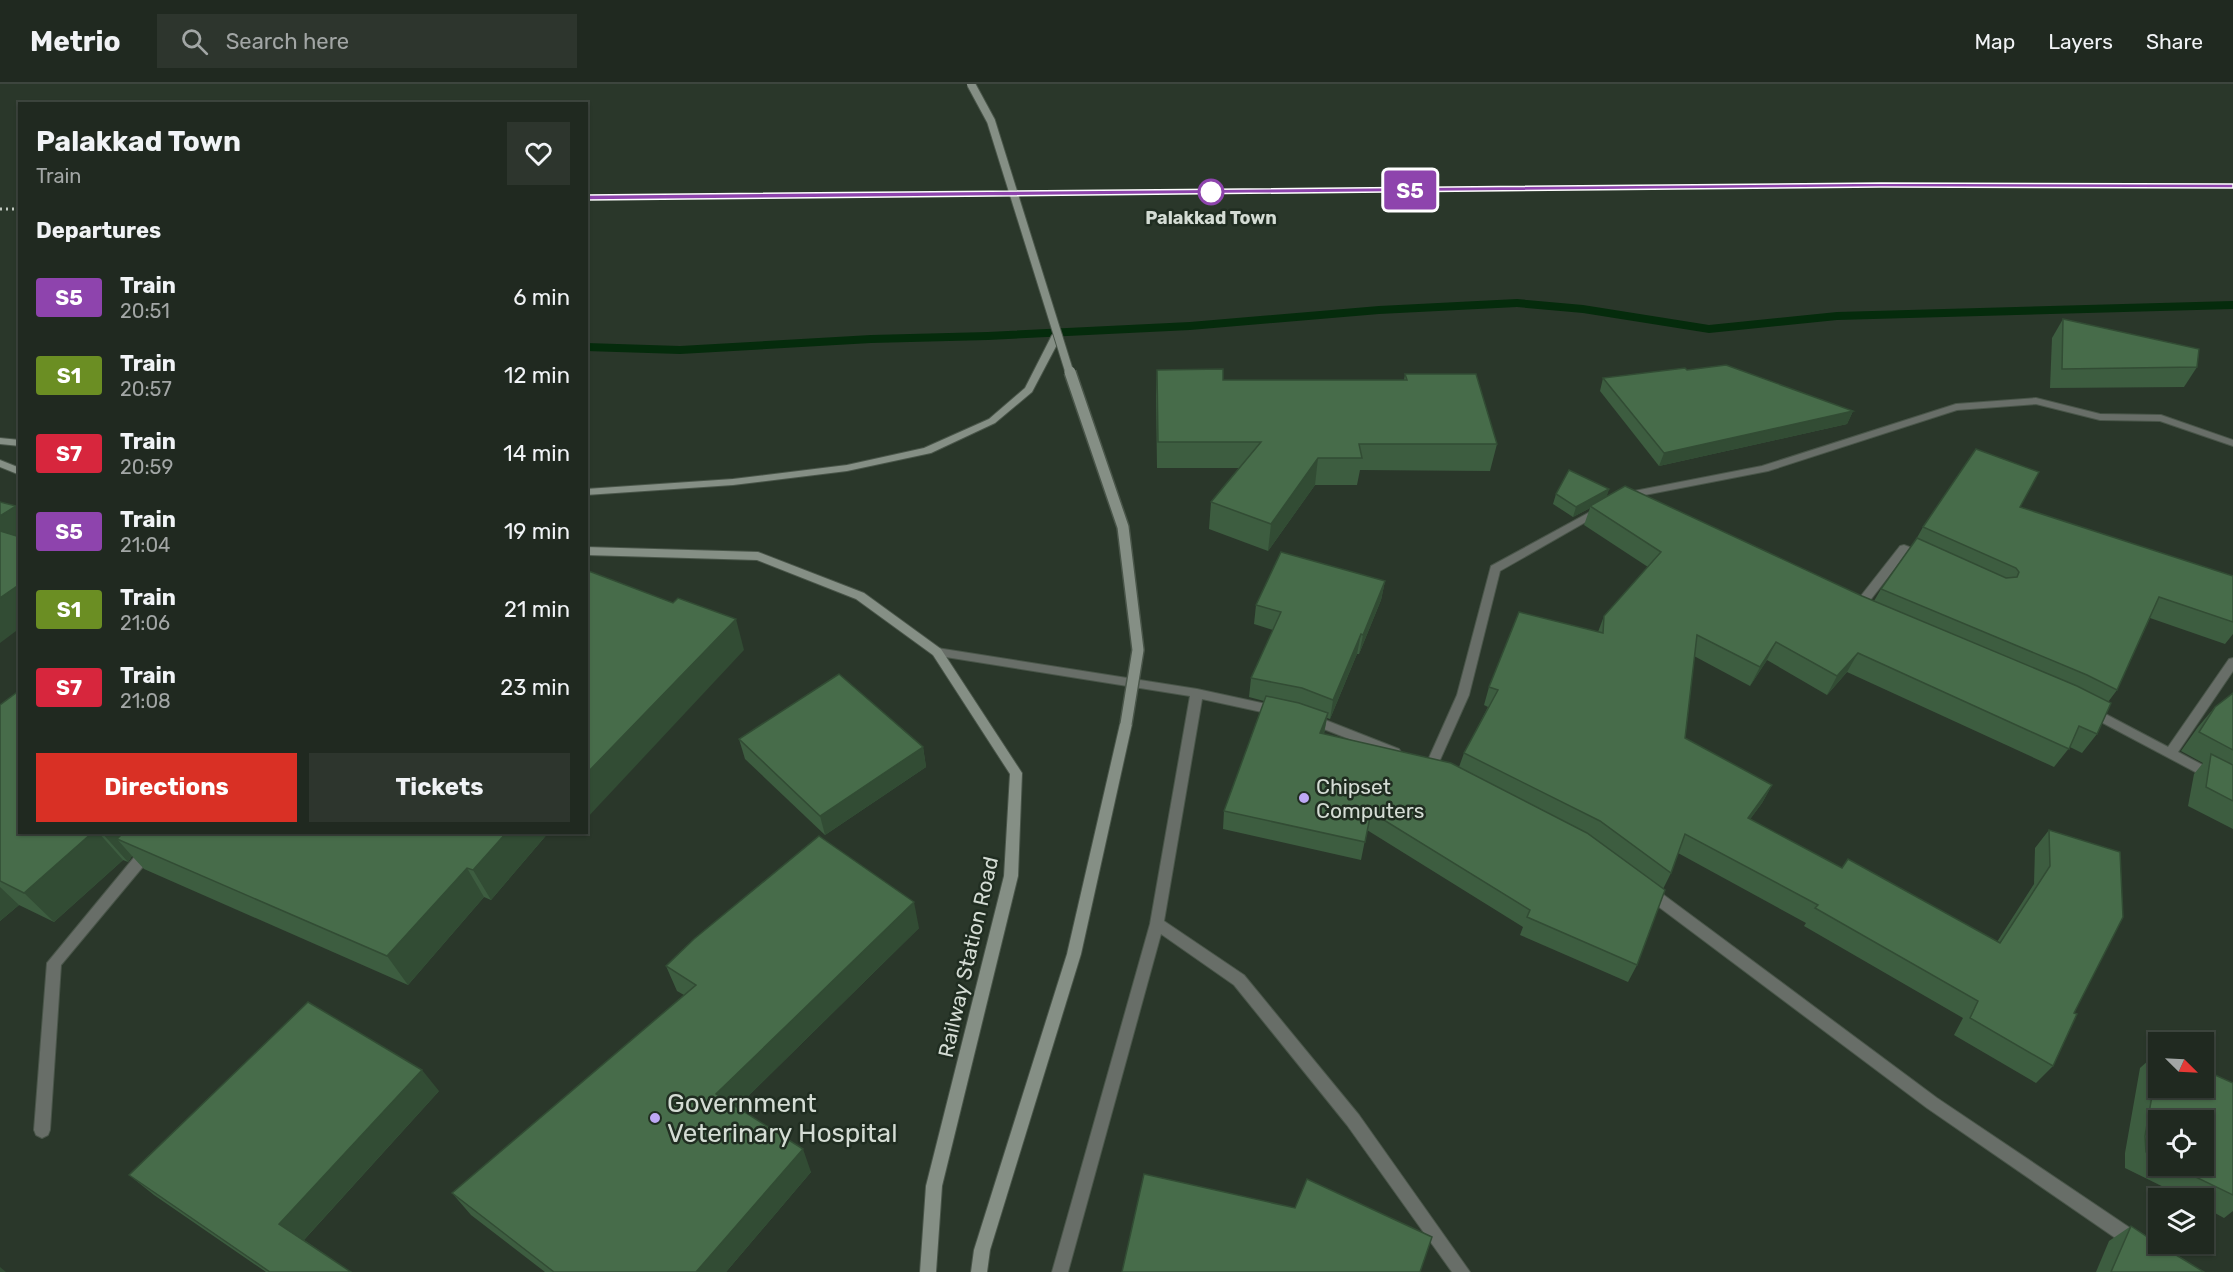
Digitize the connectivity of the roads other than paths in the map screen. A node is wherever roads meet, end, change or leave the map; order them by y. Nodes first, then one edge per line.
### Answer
1 (971, 84) edge
2 (1057, 335) junction
3 (0, 441) edge
4 (18, 443) edge
5 (2233, 443) edge
6 (0, 464) edge
7 (18, 471) edge
8 (588, 492) edge
9 (1623, 496) junction
10 (1645, 506) edge
11 (588, 551) edge
12 (1936, 563) edge
13 (1857, 609) edge
14 (938, 652) junction
15 (2233, 662) edge
16 (1197, 693) junction
17 (2078, 704) edge
18 (2170, 753) junction
19 (2233, 787) edge
20 (169, 834) edge
21 (1632, 879) edge
22 (1157, 924) junction
23 (42, 1131) dead end
24 (2148, 1251) edge
25 (928, 1272) edge
26 (979, 1272) edge
27 (1060, 1272) edge
28 (1462, 1272) edge

1 - 2 main road, bridge
2 - 8 main road
2 - 26 main road, bridge
3 - 4 main road
5 - 9 street
6 - 7 main road
9 - 10 street
9 - 16 street
11 - 14 main road, Railway Station Road
12 - 13 street
14 - 16 street
14 - 25 main road, Railway Station Road
15 - 18 street
16 - 22 street
17 - 18 street
18 - 19 street
20 - 23 street
21 - 24 street
22 - 27 street
22 - 28 street

